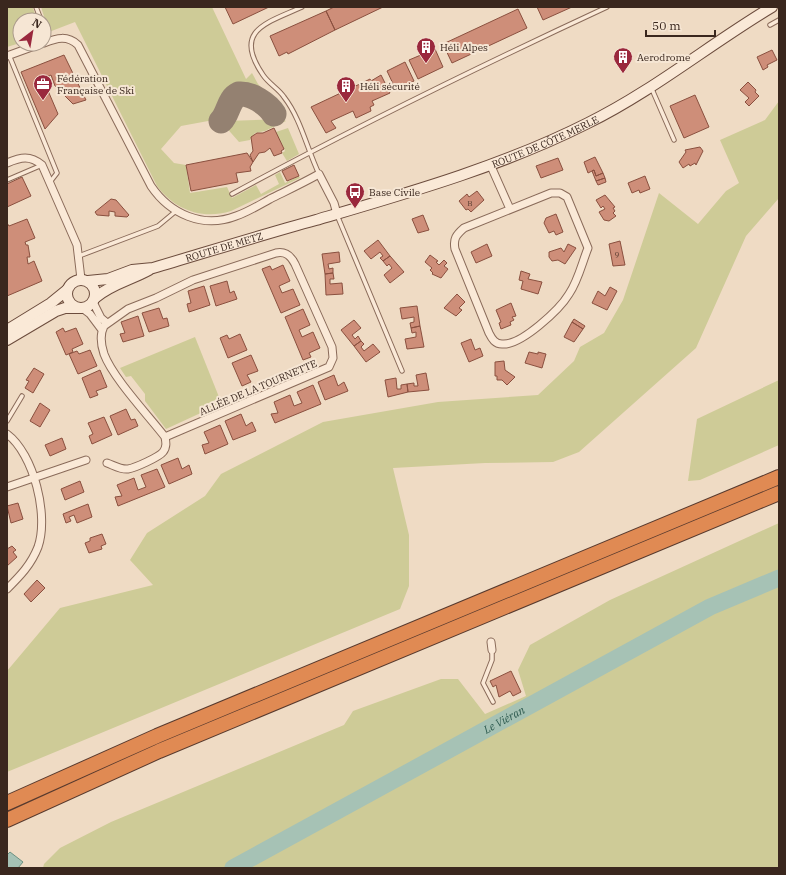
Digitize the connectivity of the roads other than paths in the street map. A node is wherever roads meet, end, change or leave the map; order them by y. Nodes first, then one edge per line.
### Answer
1 (302, 7) edge
2 (607, 7) edge
3 (772, 7) edge
4 (779, 20) edge
5 (770, 25) dead end
6 (52, 41) edge
7 (19, 52) edge
8 (8, 56) edge
9 (651, 87) junction
10 (674, 140) dead end
11 (308, 152) junction
12 (7, 163) edge
13 (490, 164) junction
14 (42, 166) junction
15 (319, 174) junction
16 (7, 180) edge
17 (50, 182) junction
18 (232, 194) dead end
19 (510, 209) junction
20 (176, 211) junction
21 (337, 214) junction
22 (294, 226) joint
23 (79, 256) junction
24 (153, 268) junction
25 (85, 280) junction
26 (67, 290) junction
27 (94, 300) junction
28 (80, 308) junction
29 (107, 323) junction
30 (7, 330) edge
31 (102, 330) junction
32 (7, 340) edge
33 (402, 371) dead end
34 (22, 396) dead end
35 (7, 421) edge
36 (7, 434) edge
37 (165, 437) junction
38 (86, 460) dead end
39 (107, 463) dead end
40 (35, 477) junction
41 (779, 477) edge
42 (7, 487) edge
43 (779, 493) edge
44 (7, 589) edge
45 (490, 642) dead end
46 (492, 650) joint
47 (493, 702) dead end
48 (7, 803) edge
49 (7, 820) edge

1 - 11 lane
2 - 11 lane
3 - 9 main road, ROUTE DE CÔTE MERLE
4 - 5 lane
6 - 20 street
7 - 8 street
8 - 17 lane
9 - 10 lane
9 - 13 main road, ROUTE DE CÔTE MERLE
11 - 15 lane
11 - 18 lane
12 - 14 street
13 - 19 street
13 - 21 main road, ROUTE DE CÔTE MERLE
14 - 16 lane
14 - 17 street
15 - 20 street
15 - 21 street
17 - 23 street
19 - 19 street
20 - 23 lane
21 - 22 main road, ROUTE DE CÔTE MERLE
21 - 33 lane
22 - 24 main road, ROUTE DE METZ
23 - 25 street
24 - 25 main road, ROUTE DE METZ
24 - 27 main road, ROUTE DE METZ
25 - 26 main road
25 - 27 main road
26 - 28 main road
26 - 30 main road
27 - 28 main road
27 - 29 street
28 - 31 street
28 - 32 main road
29 - 31 street, ALLÉE DE LA TOURNETTE
29 - 37 street, ALLÉE DE LA TOURNETTE
31 - 37 street
34 - 35 lane
36 - 40 street
37 - 39 street
38 - 40 street
40 - 42 street
40 - 44 street
41 - 48 highway
43 - 49 highway
45 - 46 street
46 - 47 lane

